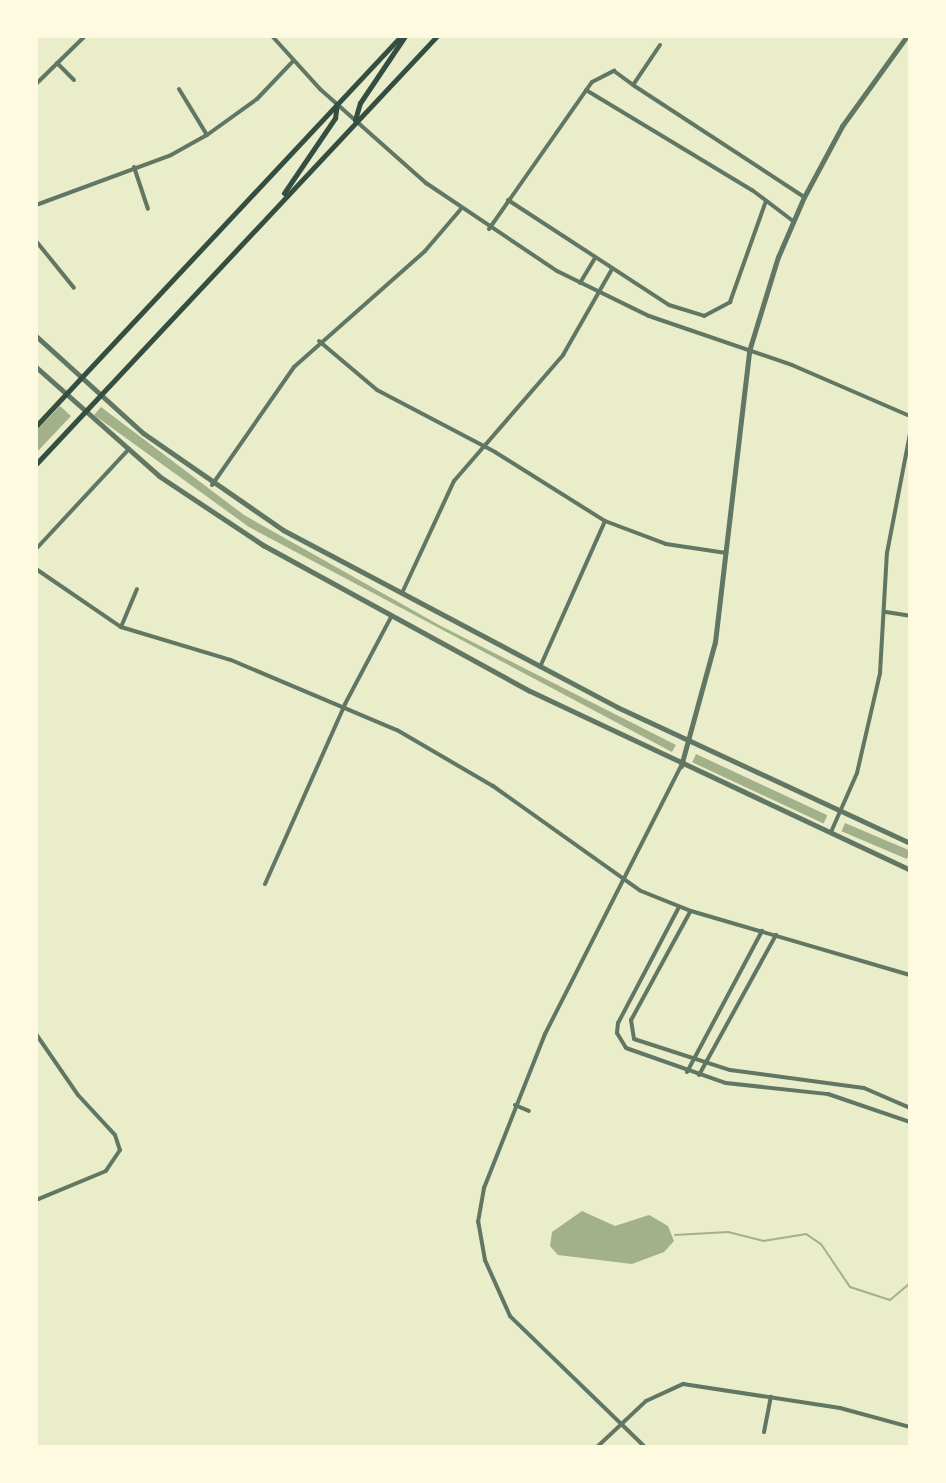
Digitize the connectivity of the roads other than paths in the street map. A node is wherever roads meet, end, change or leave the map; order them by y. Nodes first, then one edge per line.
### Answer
1 (85, 36) edge
2 (272, 36) edge
3 (403, 36) edge
4 (437, 36) edge
5 (907, 36) edge
6 (660, 45) dead end
7 (293, 61) junction
8 (57, 63) junction
9 (74, 80) dead end
10 (36, 84) edge
11 (633, 85) junction
12 (179, 89) dead end
13 (586, 90) junction
14 (337, 104) junction
15 (355, 121) junction
16 (207, 135) junction
17 (134, 167) junction
18 (804, 197) junction
19 (508, 200) junction
20 (766, 201) junction
21 (36, 205) edge
22 (274, 207) junction
23 (148, 209) dead end
24 (460, 210) junction
25 (793, 221) junction
26 (489, 229) junction
27 (36, 241) edge
28 (595, 258) junction
29 (612, 269) junction
30 (580, 284) junction
31 (74, 288) dead end
32 (596, 292) junction
33 (36, 336) edge
34 (319, 341) junction
35 (749, 351) junction
36 (36, 367) edge
37 (80, 379) junction
38 (65, 395) junction
39 (99, 396) junction
40 (83, 412) junction
41 (910, 416) edge
42 (36, 426) edge
43 (910, 433) edge
44 (483, 445) junction
45 (127, 451) junction
46 (36, 464) edge
47 (212, 485) junction
48 (605, 521) junction
49 (36, 549) edge
50 (726, 553) junction
51 (36, 569) edge
52 (137, 589) dead end
53 (401, 595) junction
54 (886, 612) junction
55 (910, 616) edge
56 (391, 617) junction
57 (121, 627) junction
58 (540, 667) junction
59 (345, 704) junction
60 (689, 742) junction
61 (681, 766) junction
62 (840, 813) junction
63 (830, 834) junction
64 (910, 843) edge
65 (910, 870) edge
66 (624, 882) junction
67 (265, 884) dead end
68 (679, 907) junction
69 (691, 911) junction
70 (762, 931) junction
71 (776, 935) junction
72 (910, 975) edge
73 (36, 1034) edge
74 (692, 1061) junction
75 (706, 1064) junction
76 (687, 1072) junction
77 (699, 1075) junction
78 (515, 1105) junction
79 (910, 1108) edge
80 (529, 1111) dead end
81 (910, 1122) edge
82 (36, 1200) edge
83 (771, 1397) junction
84 (623, 1423) junction
85 (910, 1427) edge
86 (764, 1432) dead end
87 (597, 1447) edge
88 (645, 1447) edge

1 - 8 street
2 - 7 street
3 - 14 main road
3 - 15 main road
4 - 15 main road
5 - 18 street
6 - 11 street
7 - 14 street
7 - 16 street
8 - 9 street
8 - 10 street
11 - 13 street
11 - 18 street
12 - 16 street
13 - 19 street
13 - 20 street
14 - 15 street
14 - 22 main road
14 - 37 main road
15 - 22 main road
15 - 24 street
16 - 17 street
17 - 21 street
17 - 23 street
18 - 25 street
19 - 26 street
19 - 28 street
20 - 25 street
20 - 29 street
22 - 39 main road
24 - 26 street
24 - 34 street
25 - 35 street
26 - 30 street
27 - 31 street
28 - 29 street
28 - 30 street
29 - 32 street
30 - 32 street
32 - 35 street
32 - 44 street
33 - 37 street
34 - 44 street
34 - 47 street
35 - 41 street
35 - 50 street
36 - 38 street
37 - 38 main road
37 - 39 street
38 - 40 street
38 - 42 main road
39 - 40 main road
39 - 47 street
40 - 45 street
40 - 46 main road
43 - 54 street
44 - 48 street
44 - 53 street
45 - 49 street
45 - 56 street
47 - 53 street
48 - 50 street
48 - 58 street
50 - 60 street
51 - 57 street
52 - 57 street
53 - 58 street
54 - 55 street
54 - 62 street
56 - 59 street
56 - 61 street
57 - 59 street
58 - 60 street
59 - 66 street
59 - 67 street
60 - 61 street
60 - 62 street
61 - 63 street
61 - 66 street
62 - 63 street
62 - 64 street
63 - 65 street
66 - 68 street
66 - 78 street
68 - 69 street
68 - 76 street
69 - 70 street
69 - 74 street
70 - 71 street
70 - 74 street
71 - 72 street
71 - 75 street
73 - 82 street
74 - 75 street
74 - 76 street
75 - 77 street
75 - 79 street
76 - 77 street
77 - 81 street
78 - 80 street
78 - 84 street
83 - 84 street
83 - 85 street
83 - 86 street
84 - 87 street
84 - 88 street

